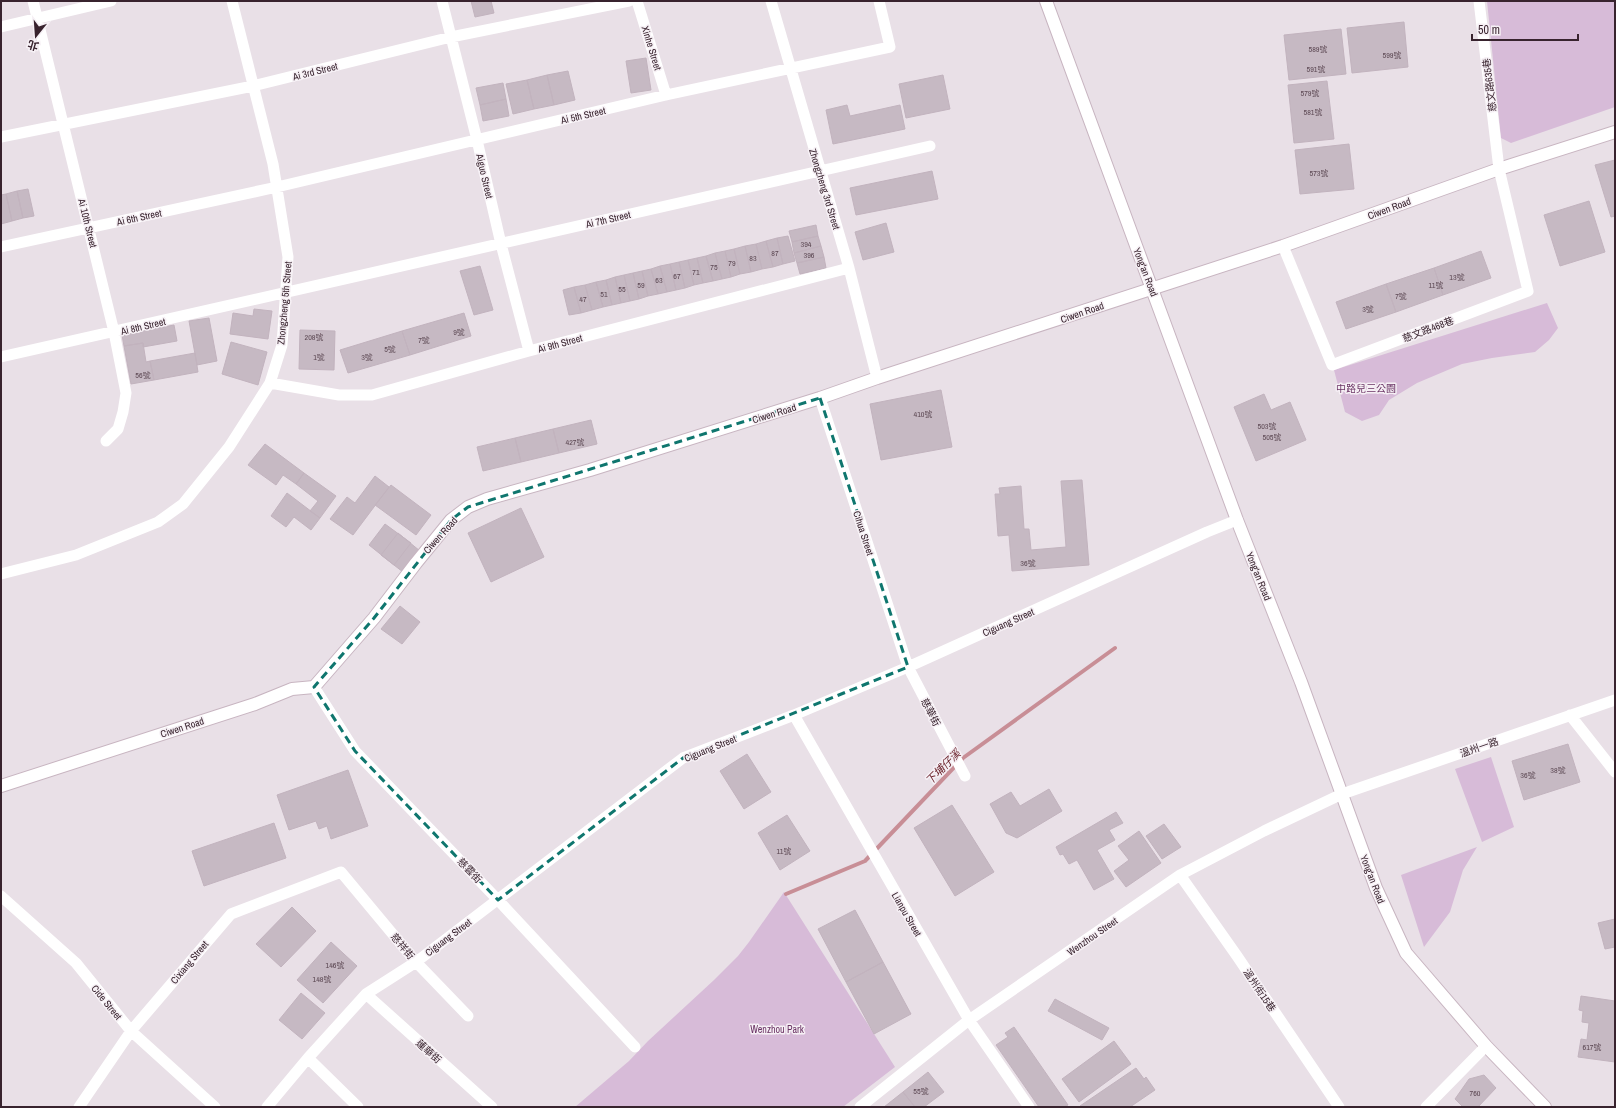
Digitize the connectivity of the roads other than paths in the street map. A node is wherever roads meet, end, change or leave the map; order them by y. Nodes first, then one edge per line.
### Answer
1 (33, 1) edge
2 (111, 1) edge
3 (232, 1) edge
4 (442, 1) edge
5 (629, 1) edge
6 (637, 1) edge
7 (770, 1) edge
8 (879, 1) edge
9 (1046, 1) edge
10 (1479, 1) edge
11 (37, 19) junction
12 (1, 27) edge
13 (451, 37) junction
14 (790, 68) junction
15 (253, 86) junction
16 (666, 95) junction
17 (62, 123) junction
18 (1615, 132) edge
19 (1, 137) edge
20 (477, 140) junction
21 (930, 146) dead end
22 (1499, 169) junction
23 (819, 170) junction
24 (277, 187) junction
25 (89, 228) junction
26 (500, 244) junction
27 (1283, 246) junction
28 (1, 247) edge
29 (849, 268) junction
30 (1152, 288) junction
31 (286, 293) junction
32 (114, 332) junction
33 (529, 352) junction
34 (1, 357) edge
35 (877, 378) junction
36 (270, 383) junction
37 (820, 398) junction
38 (106, 441) dead end
39 (1237, 520) junction
40 (1, 574) edge
41 (908, 667) junction
42 (314, 687) junction
43 (1615, 700) edge
44 (794, 715) junction
45 (1570, 715) junction
46 (1615, 772) edge
47 (963, 773) dead end
48 (1, 786) edge
49 (1342, 794) junction
50 (1180, 875) junction
51 (1, 896) edge
52 (498, 900) junction
53 (416, 962) junction
54 (366, 994) junction
55 (468, 1016) dead end
56 (969, 1020) junction
57 (131, 1031) junction
58 (1486, 1046) junction
59 (635, 1047) dead end
60 (308, 1058) junction
61 (79, 1107) edge
62 (215, 1107) edge
63 (267, 1107) edge
64 (358, 1107) edge
65 (492, 1107) edge
66 (860, 1107) edge
67 (1029, 1107) edge
68 (1339, 1107) edge
69 (1426, 1107) edge
70 (1545, 1107) edge

1 - 11 street, Ai 10th Street
2 - 11 street
3 - 15 street, Zhongzheng 5th Street
4 - 13 street, Aiguo Street
5 - 13 street, Ai 3rd Street
6 - 16 street, Xinhe Street
7 - 14 street, Zhongzheng 3rd Street
8 - 14 street, Ai 5th Street
9 - 30 street, Yong'an Road
10 - 22 street, 慈文路635巷
11 - 12 street
11 - 17 street, Ai 10th Street
13 - 15 street, Ai 3rd Street
13 - 20 street, Aiguo Street
14 - 16 street, Ai 5th Street
14 - 23 street, Zhongzheng 3rd Street
15 - 17 street, Ai 3rd Street
15 - 24 street, Zhongzheng 5th Street
16 - 20 street, Ai 5th Street
17 - 19 street, Ai 3rd Street
17 - 25 street, Ai 10th Street
18 - 22 street, Ciwen Road
20 - 24 street, Ai 5th Street
20 - 26 street, Aiguo Street
21 - 23 street, Ai 7th Street
22 - 27 street, Ciwen Road
22 - 27 street, 慈文路468巷
23 - 26 street, Ai 7th Street
23 - 29 street, Zhongzheng 3rd Street
24 - 25 street, Ai 6th Street
24 - 31 street, Zhongzheng 5th Street
25 - 28 street, Ai 6th Street
25 - 32 street, Ai 10th Street
26 - 31 street, Ai 7th Street
26 - 33 street, Aiguo Street
27 - 30 street, Ciwen Road
29 - 33 street, Ai 9th Street
29 - 35 street, Zhongzheng 3rd Street
30 - 35 street, Ciwen Road
30 - 39 street, Yong'an Road
31 - 32 street, Ai 8th Street
31 - 36 street, Zhongzheng 5th Street
32 - 34 street, Ai 8th Street
32 - 38 street, Ai 10th Street
33 - 36 street, Ai 9th Street
35 - 37 street, Ciwen Road
36 - 40 street, Zhongzheng 5th Street
37 - 41 street, Cihua Street
37 - 42 street, Ciwen Road
39 - 41 street, Ciguang Street
39 - 49 street, Yong'an Road
41 - 44 street, Ciguang Street
41 - 47 street, 慈華街
42 - 48 street, Ciwen Road
42 - 52 street, 慈雲街
43 - 45 street, 溫州一路
44 - 52 street, Ciguang Street
44 - 56 street, Lianpu Street
45 - 46 street
45 - 49 street, 溫州一路
49 - 50 street, Wenzhou Street
49 - 58 street, Yong'an Road
50 - 56 street, Wenzhou Street
50 - 68 street, 溫州街15巷
51 - 57 street, Cide Street
52 - 53 street, Ciguang Street
52 - 59 street, 慈雲街
53 - 54 street, Ciguang Street
53 - 55 street, 慈祥街
53 - 57 street, Cixiang Street
54 - 60 street, Ciguang Street
54 - 65 street, 蓮華街
56 - 66 street, Wenzhou Street
56 - 67 street, Lianpu Street
57 - 61 street, Cixiang Street
57 - 62 street, Cide Street
58 - 69 street
58 - 70 street, Yong'an Road
60 - 63 street, Ciguang Street
60 - 64 street

